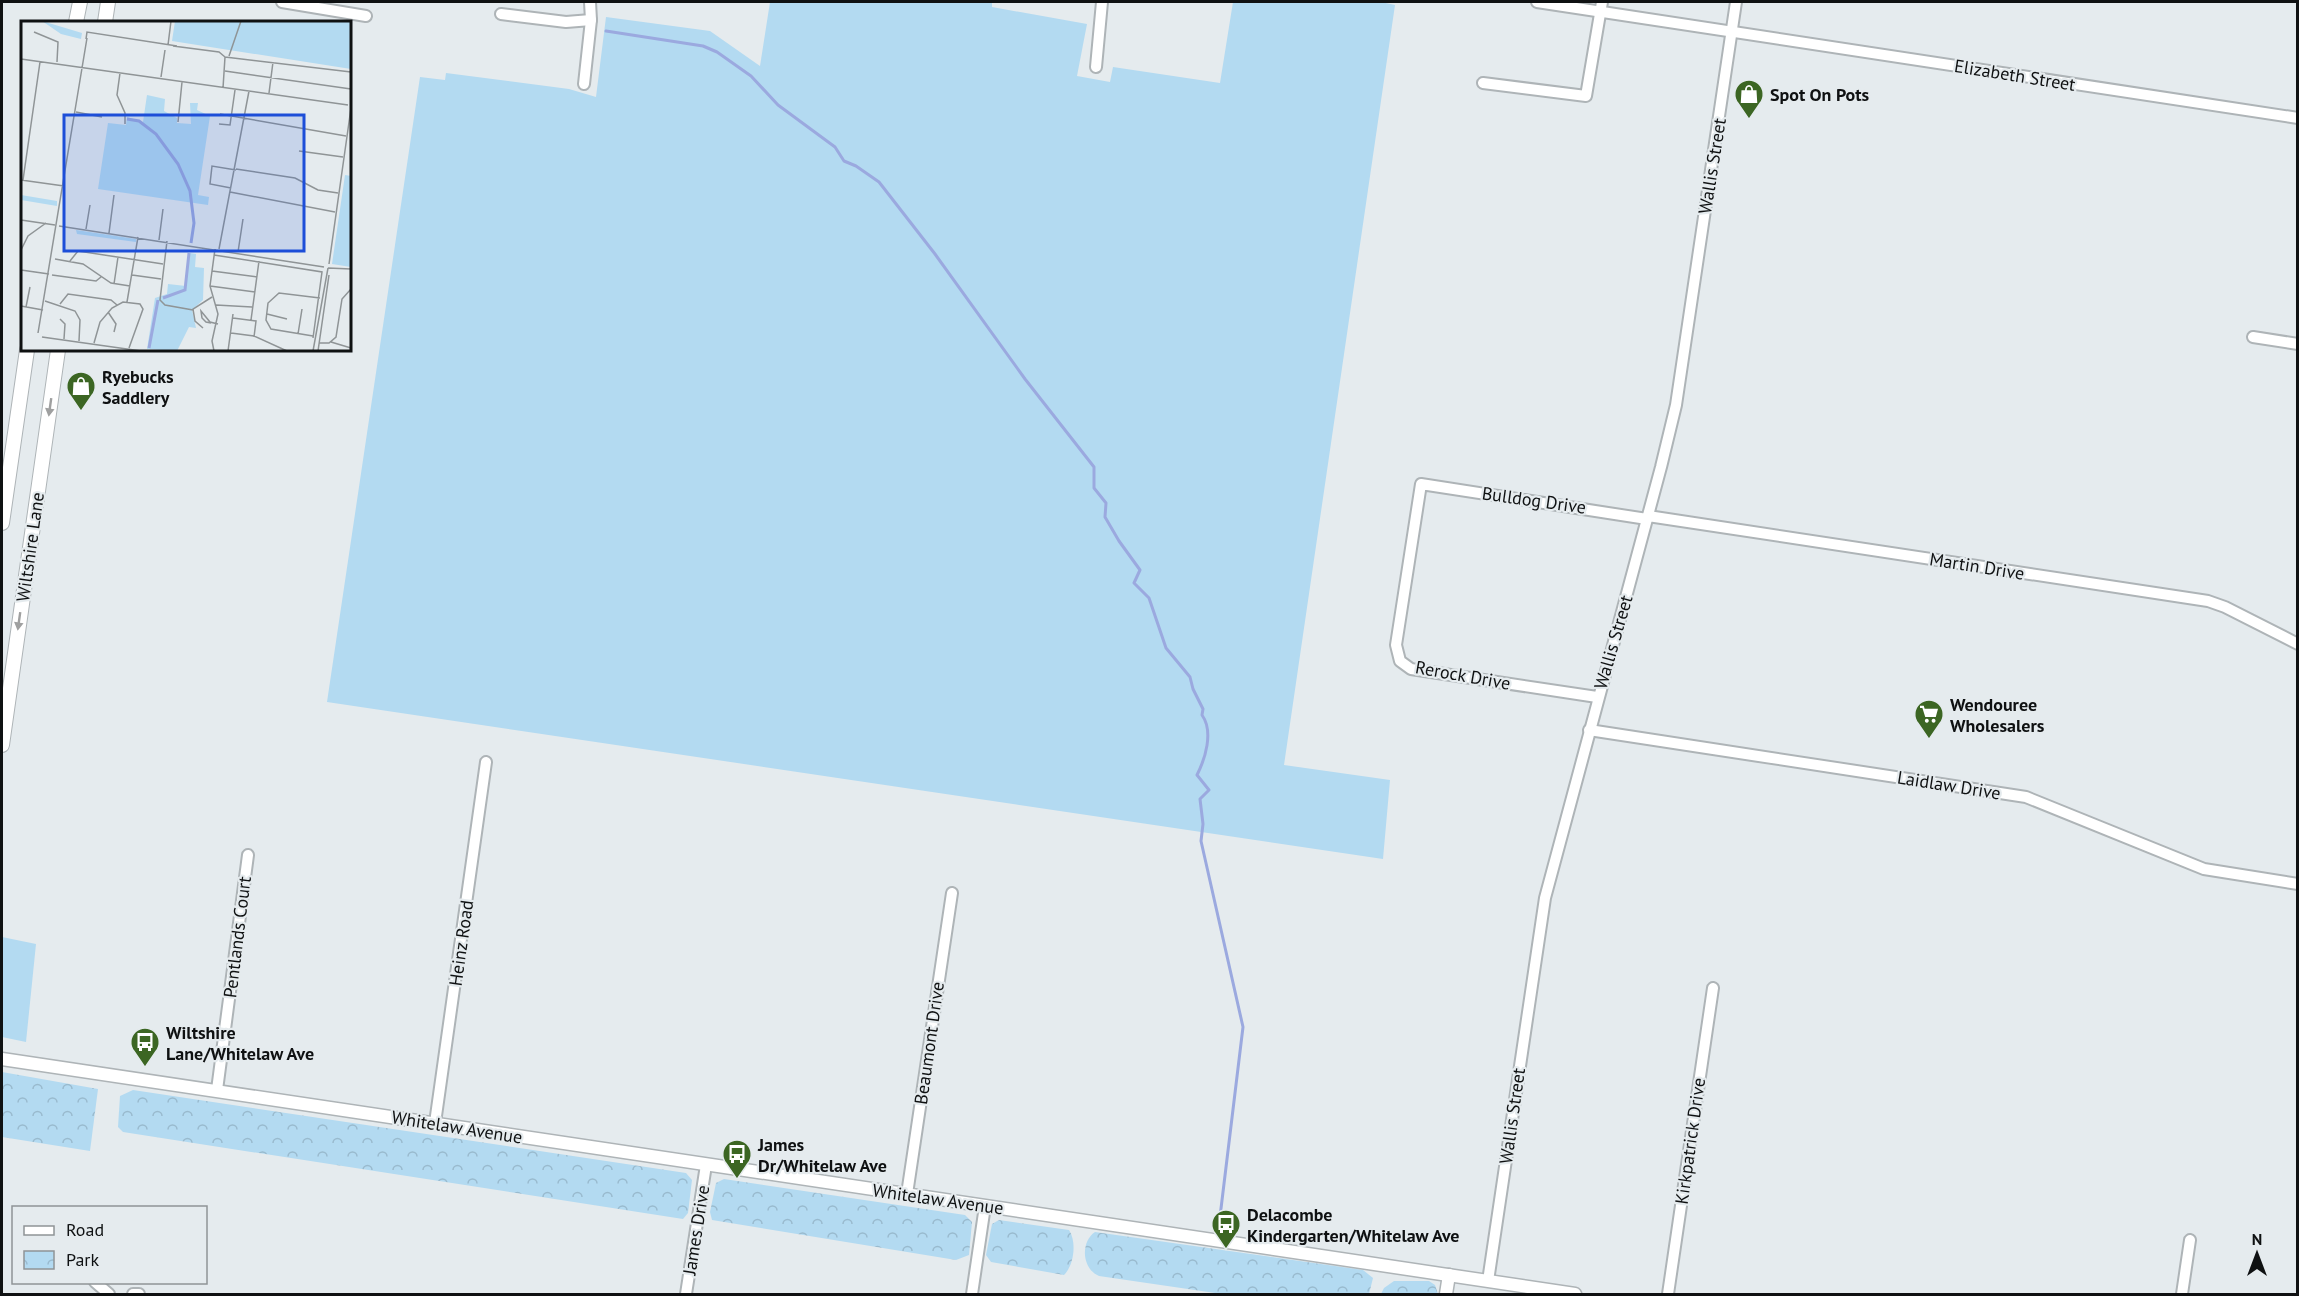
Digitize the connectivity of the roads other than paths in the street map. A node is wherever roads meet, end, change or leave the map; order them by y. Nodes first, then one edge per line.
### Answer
1 (80, 2) edge
2 (108, 2) edge
3 (282, 2) edge
4 (590, 2) edge
5 (1102, 2) edge
6 (1537, 2) edge
7 (1736, 2) edge
8 (1602, 6) edge
9 (501, 14) dead end
10 (366, 16) dead end
11 (591, 20) junction
12 (76, 21) edge
13 (105, 21) edge
14 (1732, 31) junction
15 (1096, 67) dead end
16 (1484, 83) dead end
17 (584, 84) dead end
18 (2298, 118) edge
19 (2253, 337) dead end
20 (2298, 344) edge
21 (27, 351) edge
22 (58, 351) edge
23 (1421, 484) joint
24 (1648, 517) junction
25 (2, 524) edge
26 (2298, 644) edge
27 (6, 675) edge
28 (1598, 697) junction
29 (1588, 730) junction
30 (2, 745) edge
31 (486, 762) dead end
32 (248, 855) dead end
33 (2298, 884) edge
34 (952, 893) dead end
35 (1713, 988) dead end
36 (2, 1054) edge
37 (2, 1059) edge
38 (16, 1060) junction
39 (217, 1090) junction
40 (435, 1123) junction
41 (706, 1165) junction
42 (907, 1194) junction
43 (985, 1206) junction
44 (2190, 1240) dead end
45 (1449, 1275) junction
46 (1488, 1281) junction
47 (97, 1284) edge
48 (109, 1294) edge
49 (134, 1294) edge
50 (139, 1294) edge
51 (686, 1294) edge
52 (972, 1294) edge
53 (1446, 1294) edge
54 (1575, 1294) edge
55 (1668, 1294) edge
56 (2182, 1294) edge

1 - 12 main road
2 - 13 main road
3 - 10 street
4 - 11 street
5 - 15 street
6 - 8 street, Elizabeth Street
7 - 14 street, Wallis Street
8 - 14 street, Elizabeth Street
8 - 16 street
9 - 11 street
11 - 17 street
14 - 18 street, Elizabeth Street
14 - 24 street, Wallis Street
19 - 20 street
21 - 25 main road, Wiltshire Lane
22 -> 27 main road, Wiltshire Lane
23 - 24 street, Bulldog Drive
23 - 28 street, Rerock Drive
24 - 26 street, Martin Drive
24 - 28 street, Wallis Street
27 - 30 main road, Wiltshire Lane
28 - 29 street, Wallis Street
29 - 33 street, Laidlaw Drive
29 - 46 street, Wallis Street
31 - 40 street, Heinz Road
32 - 39 street, Pentlands Court
34 - 42 street, Beaumont Drive
35 - 55 street, Kirkpatrick Drive
36 - 38 street, Whitelaw Avenue
37 - 38 street, Whitelaw Avenue
38 - 39 street, Whitelaw Avenue
39 - 40 street, Whitelaw Avenue
40 - 41 street, Whitelaw Avenue
41 - 42 street, Whitelaw Avenue
41 - 51 street, James Drive
42 - 43 street, Whitelaw Avenue
43 - 45 street, Whitelaw Avenue
43 - 52 street
44 - 56 street
45 - 46 street, Whitelaw Avenue
45 - 53 street
46 - 54 street, Whitelaw Avenue
47 - 48 street
49 - 50 street

